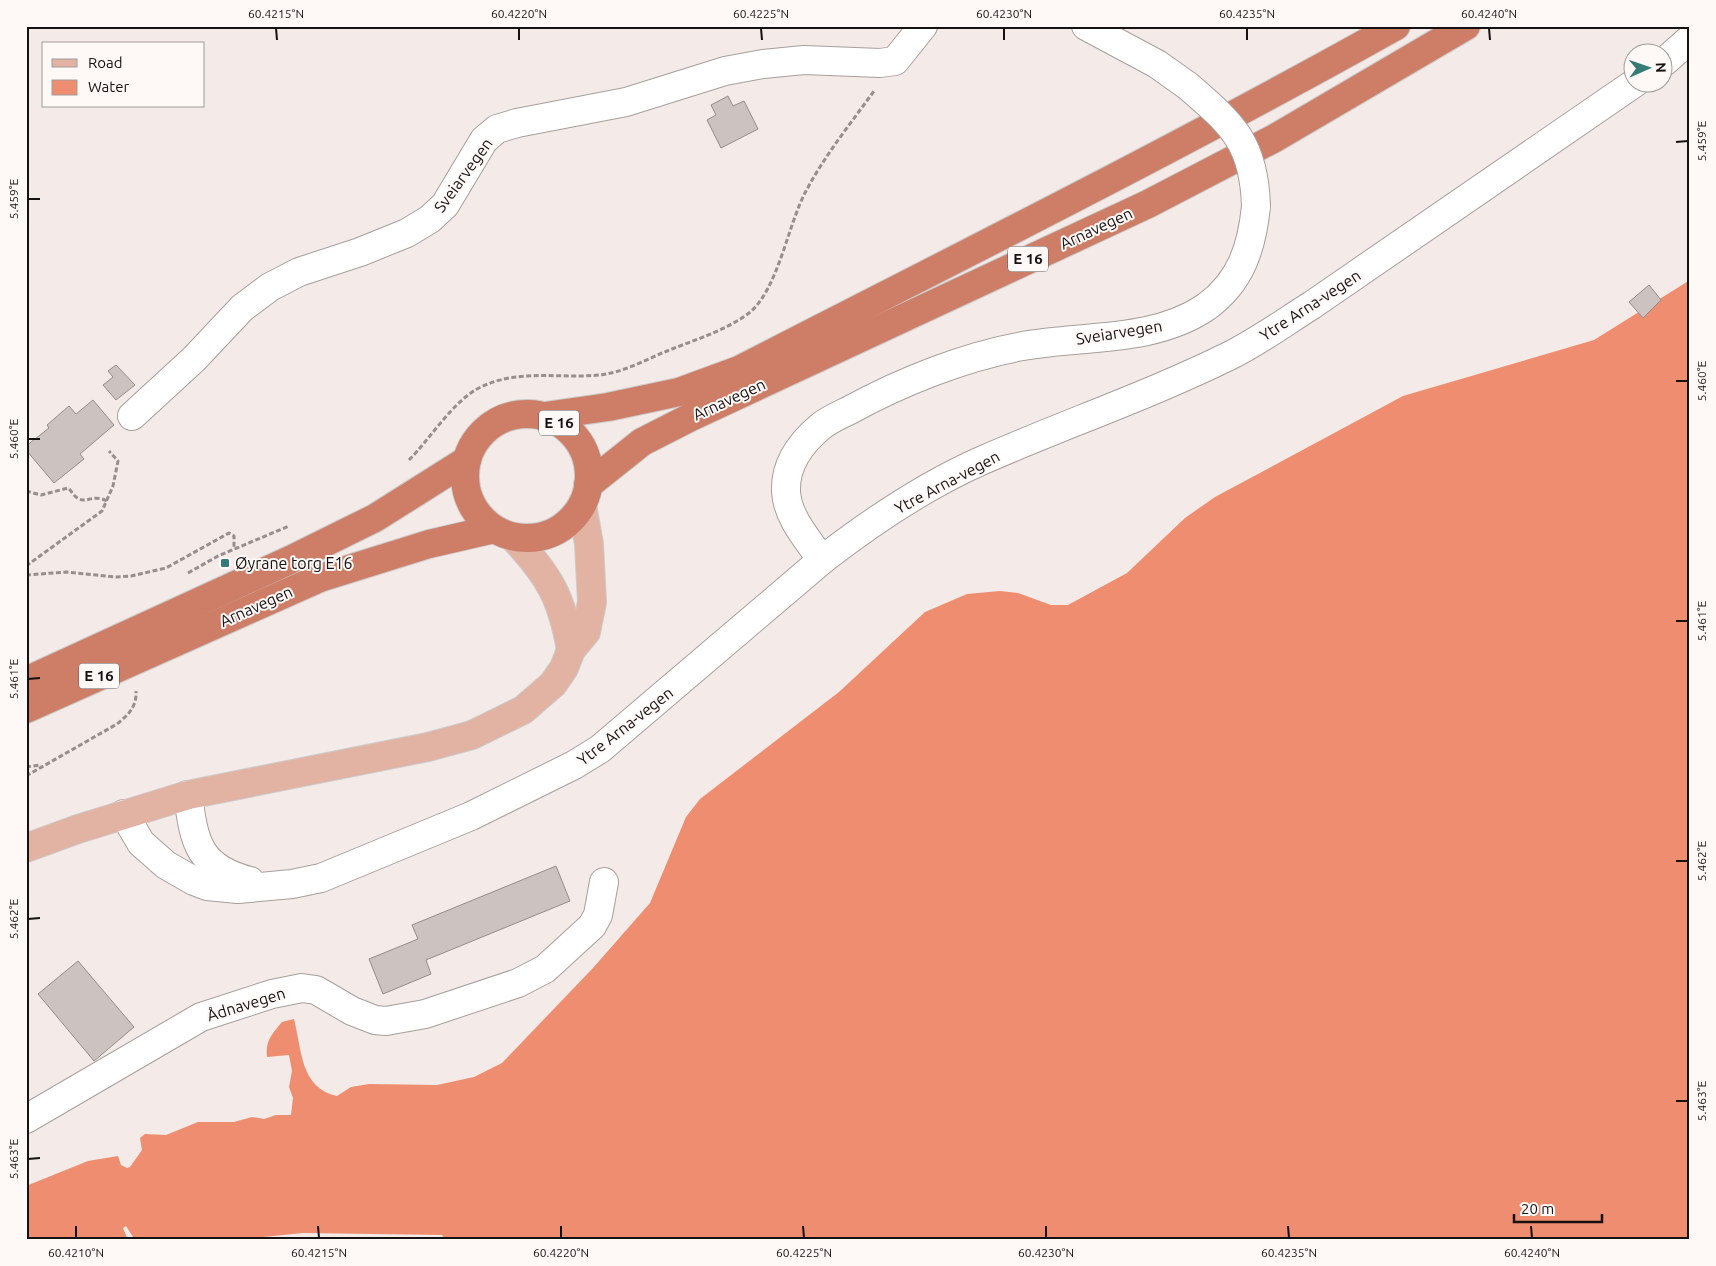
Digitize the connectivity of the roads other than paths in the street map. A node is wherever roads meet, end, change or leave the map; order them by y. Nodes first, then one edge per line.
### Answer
1 (923, 26) edge
2 (1086, 26) edge
3 (1396, 26) edge
4 (1466, 26) edge
5 (1690, 39) edge
6 (1674, 53) edge
7 (1624, 90) edge
8 (132, 416) dead end
9 (545, 416) junction
10 (466, 460) junction
11 (585, 495) junction
12 (504, 533) junction
13 (822, 560) junction
14 (571, 650) junction
15 (26, 681) edge
16 (26, 708) edge
17 (188, 795) junction
18 (124, 814) junction
19 (26, 848) edge
20 (604, 882) dead end
21 (268, 886) junction
22 (26, 1119) edge

1 - 8 street, Sveiarvegen
2 - 13 street, Sveiarvegen, bridge
3 - 9 highway, Arnavegen / E 16
4 - 11 highway, Arnavegen / E 16
5 - 6 street
7 - 13 street, Ytre Arna-vegen
9 - 10 highway, E 16
9 - 11 highway, E 16
10 - 12 highway, E 16
10 - 15 highway, Arnavegen / E 16
11 - 12 highway, E 16
11 - 14 main road
12 - 14 main road
12 - 16 highway, Arnavegen / E 16
13 - 21 street, Ytre Arna-vegen
14 - 17 main road
17 - 18 main road
17 - 21 street, Ytre Arna-vegen
18 - 19 main road
18 - 21 street, Ytre Arna-vegen
20 - 22 street, Ådnavegen

